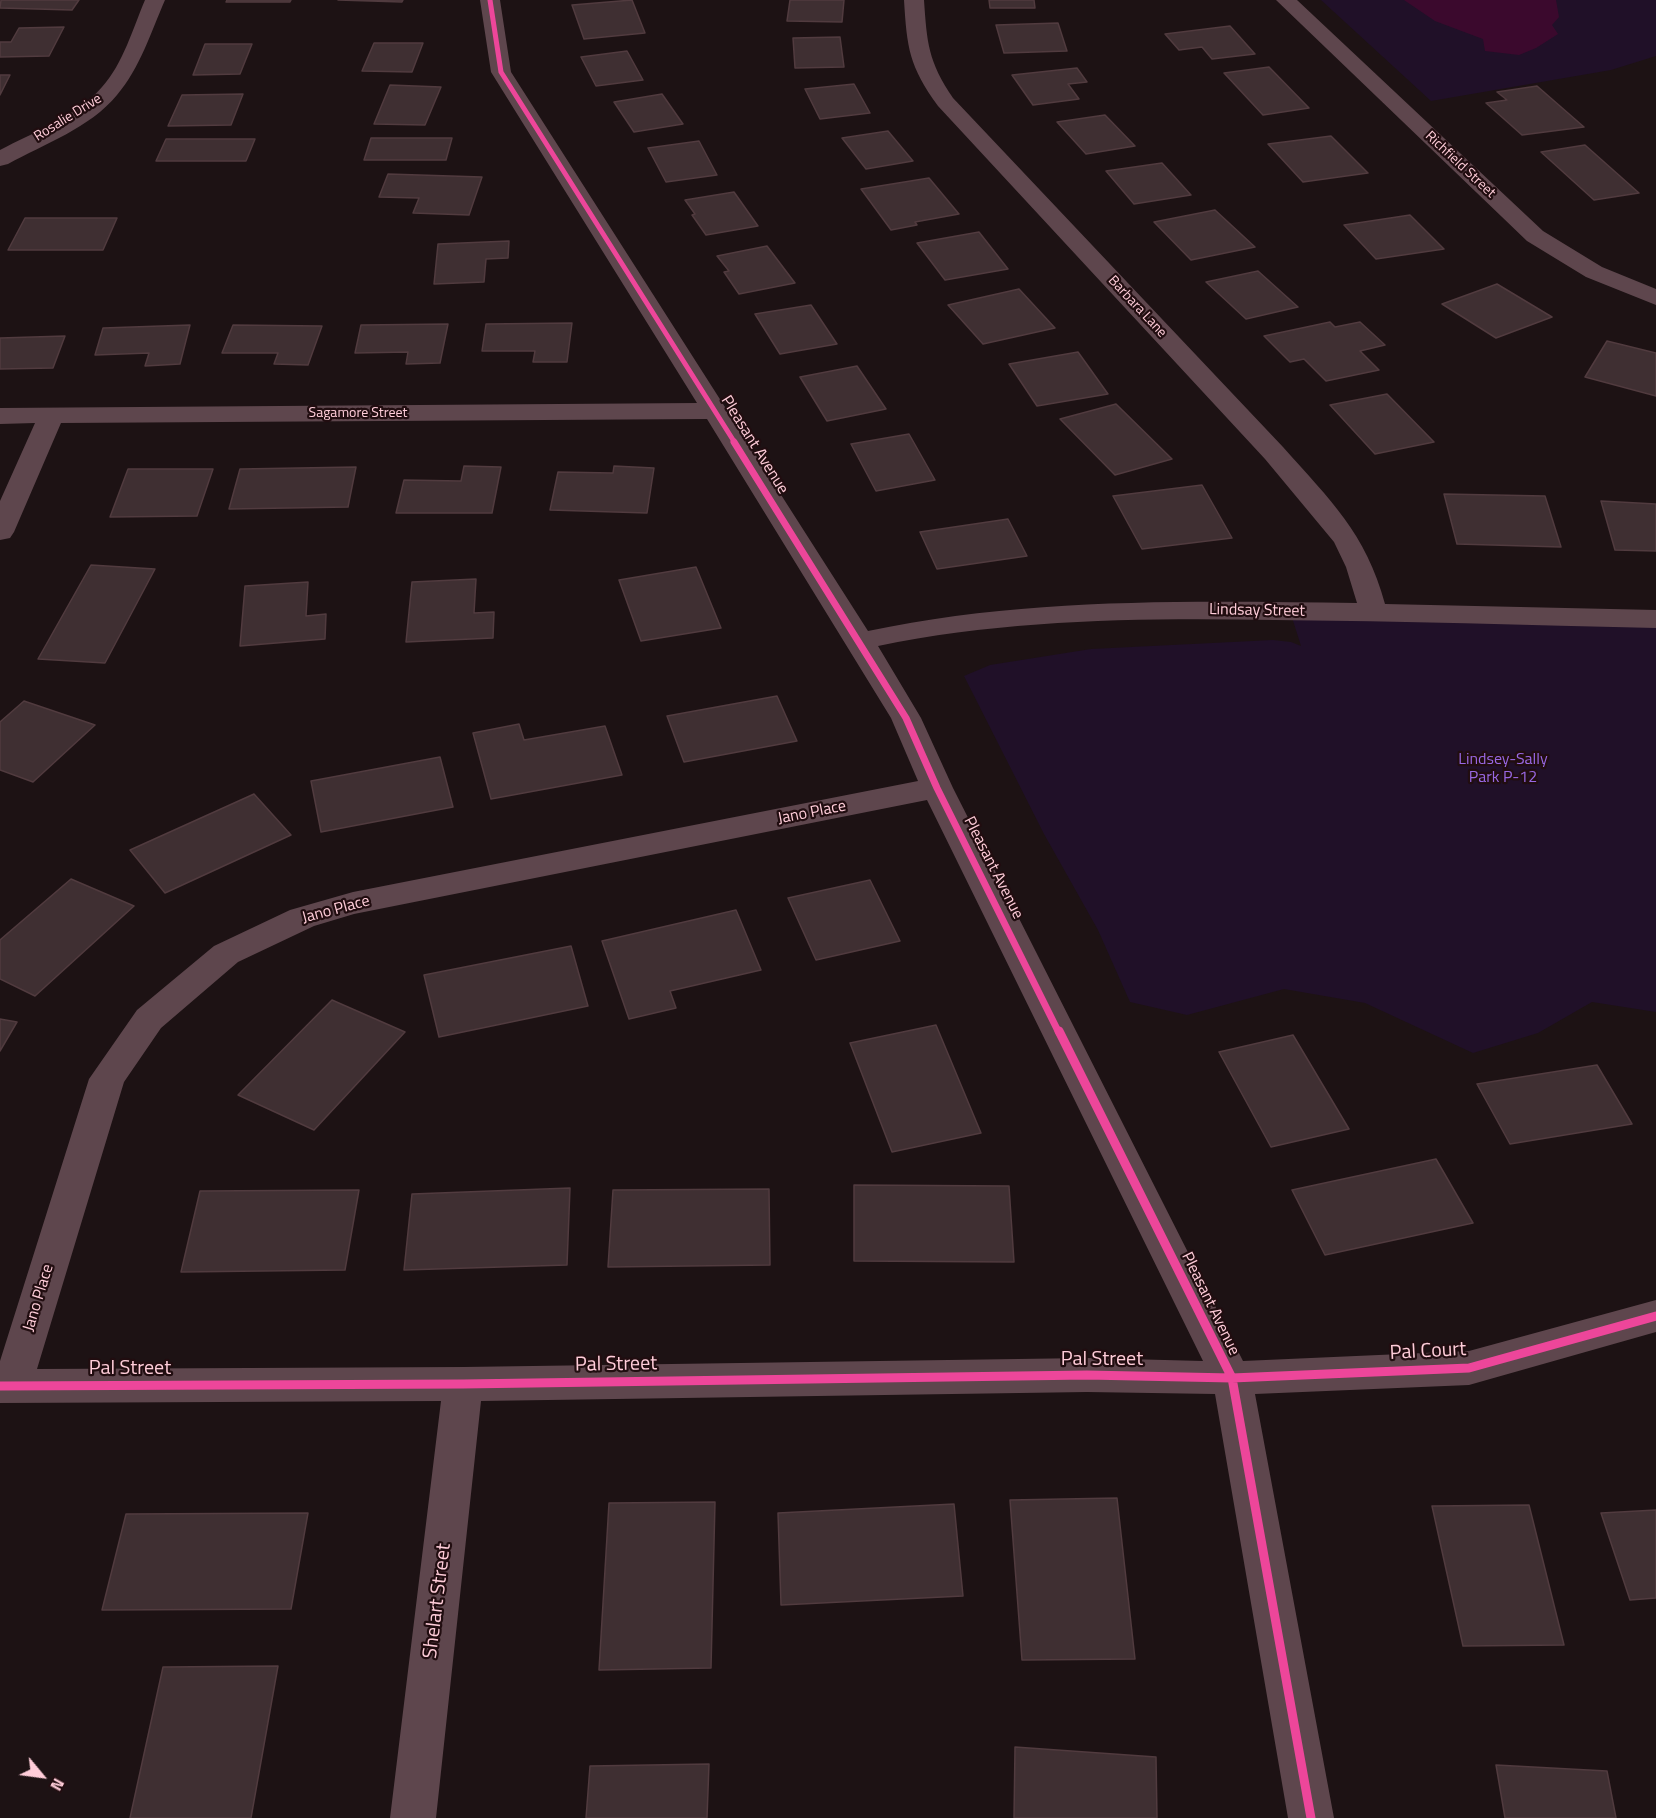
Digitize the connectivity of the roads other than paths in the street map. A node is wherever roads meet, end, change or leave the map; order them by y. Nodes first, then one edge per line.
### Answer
1 (155, 0) edge
2 (490, 0) edge
3 (914, 0) edge
4 (1286, 0) edge
5 (27, 144) junction
6 (0, 145) edge
7 (0, 159) edge
8 (1656, 298) edge
9 (717, 411) junction
10 (0, 416) edge
11 (51, 416) junction
12 (0, 532) edge
13 (1373, 612) junction
14 (1656, 619) edge
15 (860, 641) junction
16 (937, 788) junction
17 (1656, 1316) edge
18 (1232, 1378) junction
19 (463, 1384) junction
20 (6, 1386) edge
21 (413, 1818) edge
22 (1311, 1818) edge

1 - 5 street, Rosalie Drive
2 - 9 street, Pleasant Avenue
3 - 13 street, Barbara Lane
4 - 8 street, Richfield Street
5 - 6 street
5 - 7 street, Rosalie Drive
9 - 11 street, Sagamore Street
9 - 15 street, Pleasant Avenue
10 - 11 street, Sagamore Street
11 - 12 street
13 - 14 street, Lindsay Street
13 - 15 street, Lindsay Street
15 - 16 street, Pleasant Avenue
16 - 18 street, Pleasant Avenue
16 - 20 street, Jano Place
17 - 18 street, Pal Court
18 - 19 street, Pal Street
18 - 22 street, Pleasant Avenue
19 - 20 street, Pal Street
19 - 21 street, Shelart Street

